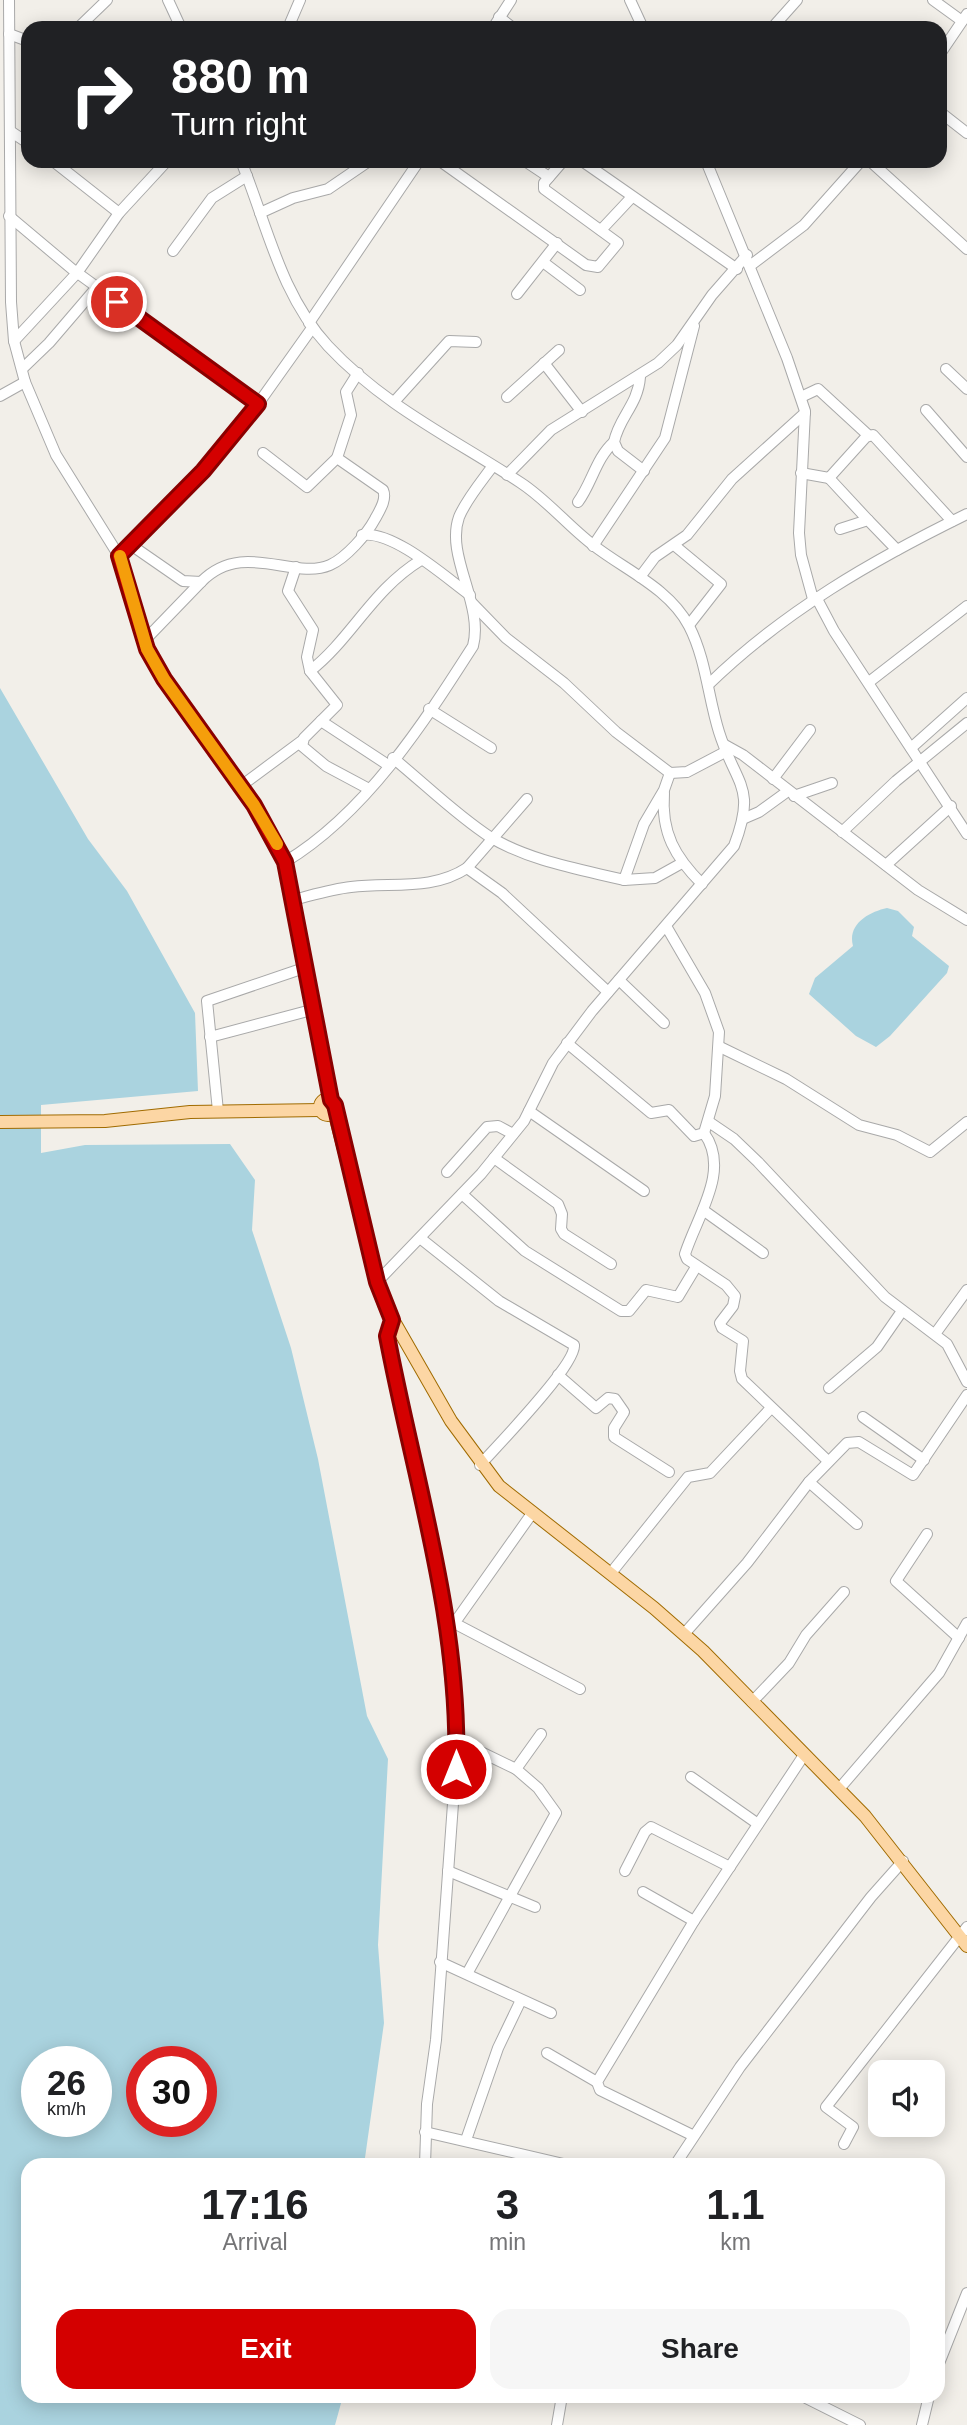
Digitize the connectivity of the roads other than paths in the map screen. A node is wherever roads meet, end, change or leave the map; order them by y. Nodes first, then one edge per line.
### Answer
1 (9, 0) edge
2 (107, 0) edge
3 (168, 0) edge
4 (300, 0) edge
5 (511, 0) edge
6 (630, 0) edge
7 (796, 0) edge
8 (933, 0) edge
9 (499, 17) junction
10 (965, 18) edge
11 (85, 21) edge
12 (178, 21) edge
13 (291, 21) edge
14 (497, 21) edge
15 (504, 21) edge
16 (640, 21) edge
17 (778, 21) edge
18 (9, 34) junction
19 (21, 38) edge
20 (947, 44) edge
21 (947, 117) edge
22 (6, 127) edge
23 (967, 132) edge
24 (21, 138) edge
25 (62, 168) edge
26 (161, 168) edge
27 (244, 168) edge
28 (359, 168) edge
29 (414, 168) edge
30 (450, 168) edge
31 (536, 168) edge
32 (557, 168) edge
33 (591, 168) edge
34 (709, 168) edge
35 (855, 168) edge
36 (878, 168) edge
37 (247, 176) junction
38 (549, 177) junction
39 (631, 198) junction
40 (119, 213) junction
41 (260, 213) junction
42 (9, 216) junction
43 (601, 230) junction
44 (557, 243) junction
45 (967, 249) edge
46 (173, 251) dead end
47 (749, 260) junction
48 (543, 262) junction
49 (737, 269) junction
50 (77, 273) junction
51 (97, 287) junction
52 (580, 290) dead end
53 (517, 294) dead end
54 (5, 303) edge
55 (694, 323) junction
56 (311, 325) junction
57 (14, 341) junction
58 (476, 342) dead end
59 (559, 350) dead end
60 (544, 363) junction
61 (22, 369) junction
62 (946, 369) dead end
63 (967, 369) edge
64 (358, 373) junction
65 (640, 377) junction
66 (957, 379) junction
67 (25, 382) junction
68 (967, 389) edge
69 (0, 396) edge
70 (507, 397) dead end
71 (801, 397) junction
72 (394, 402) junction
73 (258, 404) junction
74 (926, 410) dead end
75 (582, 412) junction
76 (805, 413) junction
77 (868, 435) junction
78 (614, 442) junction
79 (263, 453) dead end
80 (967, 457) edge
81 (337, 458) junction
82 (492, 467) junction
83 (644, 471) junction
84 (801, 473) junction
85 (507, 475) junction
86 (829, 478) junction
87 (578, 502) dead end
88 (967, 514) edge
89 (868, 520) junction
90 (952, 521) junction
91 (840, 529) dead end
92 (362, 536) junction
93 (131, 545) junction
94 (674, 545) junction
95 (593, 546) junction
96 (897, 550) junction
97 (119, 556) junction
98 (421, 560) junction
99 (296, 567) junction
100 (640, 577) junction
101 (201, 582) junction
102 (814, 598) junction
103 (471, 599) junction
104 (967, 606) edge
105 (689, 625) junction
106 (145, 640) junction
107 (310, 671) junction
108 (869, 682) junction
109 (708, 685) junction
110 (967, 698) edge
111 (429, 709) junction
112 (321, 721) junction
113 (967, 723) edge
114 (810, 730) dead end
115 (303, 740) junction
116 (491, 748) dead end
117 (726, 748) junction
118 (911, 748) junction
119 (390, 762) junction
120 (920, 762) junction
121 (670, 774) junction
122 (773, 779) junction
123 (832, 783) dead end
124 (241, 786) junction
125 (369, 789) junction
126 (664, 790) junction
127 (791, 794) junction
128 (527, 799) dead end
129 (951, 806) junction
130 (745, 818) junction
131 (842, 832) junction
132 (967, 834) edge
133 (491, 837) junction
134 (285, 862) junction
135 (682, 863) junction
136 (886, 865) junction
137 (467, 867) junction
138 (624, 880) junction
139 (702, 884) junction
140 (293, 900) junction
141 (967, 920) edge
142 (666, 926) junction
143 (307, 967) junction
144 (620, 980) junction
145 (608, 992) junction
146 (315, 1009) junction
147 (664, 1023) dead end
148 (211, 1037) junction
149 (568, 1043) junction
150 (720, 1047) junction
151 (332, 1106) junction
152 (218, 1111) junction
153 (529, 1111) junction
154 (0, 1122) edge
155 (709, 1122) junction
156 (967, 1122) edge
157 (704, 1133) junction
158 (513, 1134) junction
159 (494, 1158) junction
160 (447, 1172) dead end
161 (644, 1191) dead end
162 (462, 1194) junction
163 (703, 1210) junction
164 (420, 1238) junction
165 (763, 1253) dead end
166 (611, 1264) dead end
167 (696, 1267) junction
168 (377, 1282) junction
169 (966, 1294) edge
170 (902, 1311) junction
171 (392, 1320) junction
172 (935, 1334) junction
173 (558, 1375) junction
174 (967, 1382) edge
175 (829, 1388) dead end
176 (967, 1395) edge
177 (771, 1408) junction
178 (863, 1417) dead end
179 (925, 1460) junction
180 (828, 1461) junction
181 (480, 1465) junction
182 (669, 1472) dead end
183 (809, 1482) junction
184 (533, 1512) junction
185 (857, 1524) dead end
186 (927, 1534) dead end
187 (611, 1573) junction
188 (844, 1592) dead end
189 (967, 1623) edge
190 (450, 1625) junction
191 (684, 1634) junction
192 (959, 1638) junction
193 (580, 1689) dead end
194 (752, 1702) junction
195 (541, 1734) dead end
196 (456, 1740) junction
197 (804, 1755) junction
198 (516, 1769) junction
199 (691, 1777) dead end
200 (839, 1789) junction
201 (758, 1824) junction
202 (903, 1861) junction
203 (730, 1867) junction
204 (448, 1871) junction
205 (625, 1871) dead end
206 (643, 1892) dead end
207 (508, 1896) junction
208 (535, 1907) dead end
209 (694, 1921) junction
210 (964, 1937) edge
211 (440, 1962) junction
212 (468, 1972) junction
213 (521, 2000) junction
214 (551, 2013) dead end
215 (547, 2053) dead end
216 (597, 2082) junction
217 (425, 2132) junction
218 (692, 2135) junction
219 (466, 2140) junction
220 (844, 2144) dead end
221 (425, 2158) edge
222 (539, 2158) edge
223 (679, 2158) edge
224 (967, 2293) edge
225 (945, 2348) edge
226 (561, 2403) edge
227 (816, 2403) edge
228 (927, 2403) edge
229 (557, 2425) edge
230 (860, 2425) edge
231 (922, 2425) edge

1 - 18 street
2 - 11 street
3 - 12 street
4 - 13 street
5 - 9 street
6 - 16 street
7 - 17 street
8 - 10 street
9 - 14 street
9 - 15 street
10 - 20 street
18 - 19 street
18 - 22 street
21 - 23 street
22 - 24 street
22 - 42 street
25 - 40 street
26 - 40 street
27 - 37 street
28 - 41 street
29 - 56 street
30 - 44 street
31 - 38 street
32 - 38 street
33 - 39 street
34 - 47 street
35 - 47 street
36 - 45 street
37 - 41 street
37 - 46 street
38 - 43 street
39 - 43 street
39 - 49 street
40 - 50 street
41 - 56 street
42 - 50 street
42 - 54 street
43 - 44 street
44 - 48 street
47 - 49 street
47 - 71 street
48 - 52 street
48 - 53 street
49 - 55 street
50 - 51 street
50 - 57 street
51 - 61 street
51 - 73 street
54 - 57 street
55 - 65 street
55 - 83 street
56 - 64 street
56 - 73 street
57 - 61 street
58 - 72 street
59 - 60 street
60 - 70 street
60 - 75 street
61 - 67 street
62 - 66 street
63 - 66 street
64 - 72 street
64 - 81 street
65 - 75 street
65 - 78 street
66 - 68 street
67 - 69 street
67 - 97 street
71 - 76 street
71 - 77 street
72 - 82 street
73 - 93 street
74 - 80 street
75 - 85 street
76 - 84 street
76 - 94 street
77 - 86 street
77 - 90 street
78 - 83 street
78 - 87 street
79 - 81 street
81 - 92 street
82 - 85 street
82 - 103 street
83 - 95 street
84 - 86 street
84 - 102 street
85 - 95 street
86 - 89 street
88 - 90 street
89 - 91 street
89 - 96 street
90 - 96 street
92 - 98 street
92 - 99 street
93 - 97 street
93 - 101 street
94 - 100 street
94 - 105 street
95 - 100 street
96 - 102 street
97 - 106 street
98 - 103 street
98 - 107 street
99 - 101 street
99 - 107 street
100 - 105 street
101 - 106 street
102 - 108 street
102 - 109 street
103 - 111 street
103 - 121 street
104 - 108 street
105 - 109 street
106 - 124 street
107 - 112 street
108 - 118 street
109 - 117 street
110 - 118 street
111 - 116 street
111 - 119 street
112 - 115 street
112 - 119 street
113 - 120 street
114 - 122 street
115 - 124 street
115 - 125 street
117 - 121 street
117 - 122 street
117 - 130 street
118 - 120 street
119 - 125 street
119 - 133 street
120 - 129 street
120 - 131 street
121 - 126 street
122 - 127 street
123 - 127 street
124 - 134 street
125 - 134 street
126 - 135 street
126 - 138 street
127 - 130 street
127 - 131 street
128 - 133 street
129 - 132 street
129 - 136 street
130 - 139 street
131 - 136 street
133 - 137 street
133 - 138 street
134 - 140 street
135 - 138 street
135 - 139 street
136 - 141 street
137 - 140 street
137 - 145 street
139 - 142 street
140 - 143 street
142 - 144 street
142 - 150 street
143 - 146 street
143 - 148 street
144 - 145 street
144 - 147 street
145 - 149 street
146 - 148 street
146 - 151 street
148 - 152 street
149 - 153 street
149 - 157 street
150 - 155 street
150 - 156 street
151 - 152 main road
151 - 168 main road
152 - 154 main road
153 - 158 street
153 - 161 street
155 - 157 street
155 - 170 street
157 - 163 street
158 - 159 street
158 - 160 street
159 - 162 street
159 - 166 street
162 - 164 street
162 - 167 street
163 - 165 street
163 - 167 street
164 - 168 street
164 - 173 street
167 - 177 street
168 - 171 main road
169 - 172 street
170 - 172 street
170 - 175 street
171 - 181 main road
171 - 190 street
172 - 174 street
173 - 181 street
173 - 182 street
176 - 179 street
177 - 180 street
177 - 187 street
178 - 179 street
179 - 180 street
180 - 183 street
181 - 184 main road
183 - 185 street
183 - 191 street
184 - 187 main road
184 - 190 street
186 - 192 street
187 - 191 main road
188 - 194 street
189 - 192 street
190 - 193 street
190 - 196 street
191 - 194 main road
192 - 200 street
194 - 197 main road
195 - 198 street
196 - 198 street
196 - 204 street
197 - 200 main road
197 - 201 street
198 - 207 street
199 - 201 street
200 - 202 main road
201 - 203 street
202 - 210 main road
202 - 218 street
203 - 205 street
203 - 209 street
204 - 207 street
204 - 211 street
206 - 209 street
207 - 208 street
207 - 212 street
209 - 216 street
210 - 220 street
211 - 212 street
211 - 217 street
212 - 213 street
213 - 214 street
213 - 219 street
215 - 216 street
216 - 218 street
217 - 219 street
217 - 221 street
218 - 223 street
219 - 222 street
224 - 225 street
226 - 229 street
227 - 230 street
228 - 231 street

